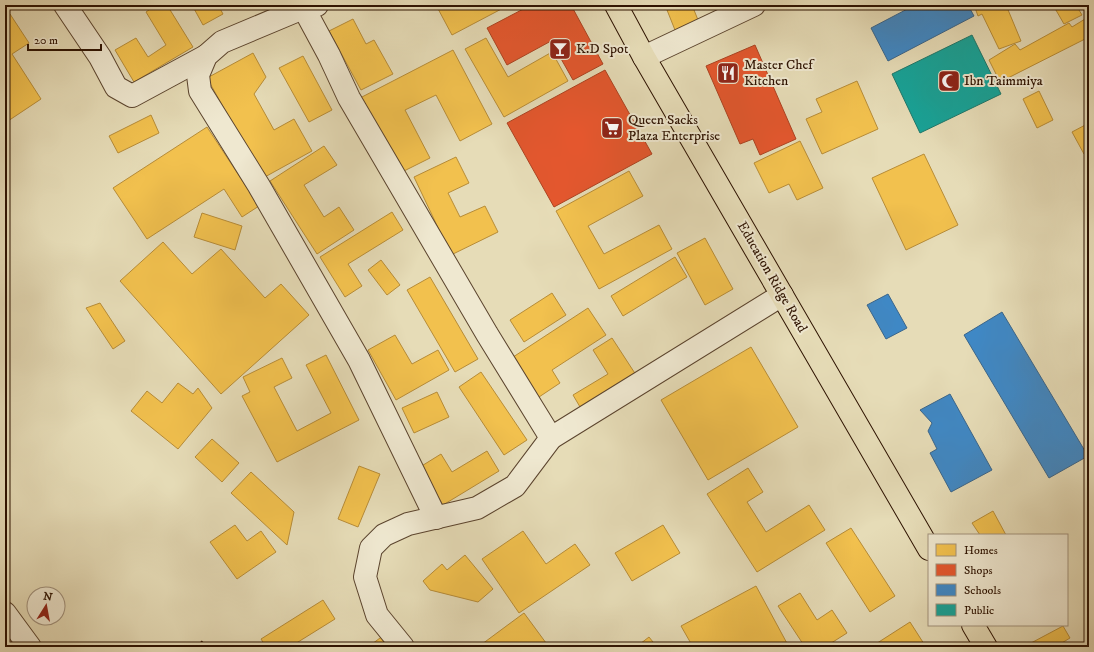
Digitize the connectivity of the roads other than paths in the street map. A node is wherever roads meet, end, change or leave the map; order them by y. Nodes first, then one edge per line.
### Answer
1 (65, 5) edge
2 (616, 5) edge
3 (754, 5) edge
4 (308, 6) edge
5 (206, 56) junction
6 (644, 57) junction
7 (782, 294) junction
8 (551, 438) junction
9 (436, 518) junction
10 (928, 547) edge
11 (5, 613) edge
12 (974, 626) edge
13 (30, 647) edge
14 (403, 647) edge
15 (986, 647) edge

1 - 5 street
2 - 6 main road, Education Ridge Road
3 - 6 street
4 - 5 street
4 - 8 street
5 - 9 street
6 - 7 main road, Education Ridge Road
7 - 8 street
7 - 10 main road, Education Ridge Road
8 - 9 street
9 - 14 street
11 - 13 street
12 - 15 main road

